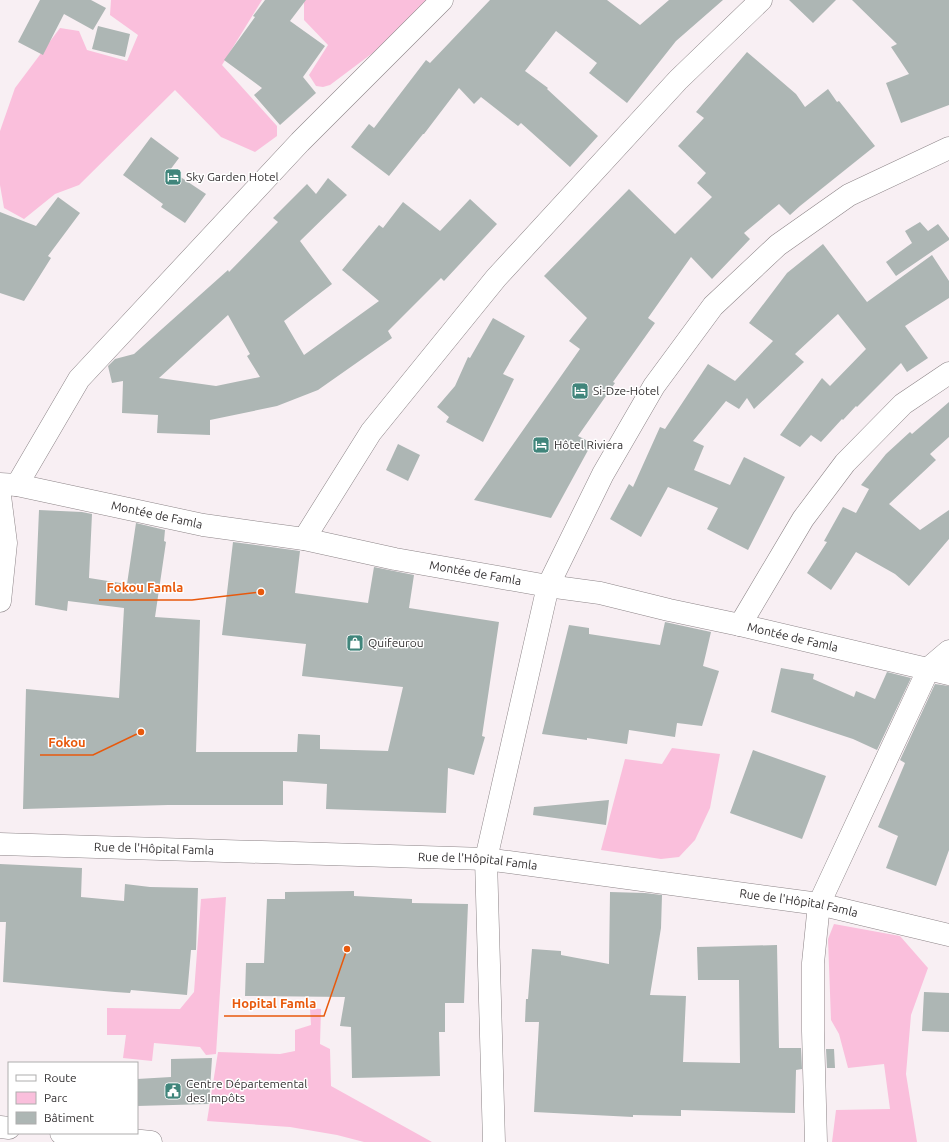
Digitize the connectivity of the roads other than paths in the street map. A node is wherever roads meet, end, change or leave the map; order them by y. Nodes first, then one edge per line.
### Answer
1 (442, 0) edge
2 (761, 0) edge
3 (949, 148) edge
4 (949, 373) edge
5 (6, 489) edge
6 (304, 539) junction
7 (548, 586) junction
8 (0, 600) edge
9 (740, 625) junction
10 (949, 651) edge
11 (939, 671) edge
12 (0, 844) edge
13 (486, 859) junction
14 (819, 904) junction
15 (949, 935) edge
16 (70, 1134) edge
17 (151, 1142) edge
18 (494, 1142) edge
19 (816, 1142) edge

1 - 5 street
2 - 6 street
3 - 7 street
4 - 9 street
5 - 6 street, Montée de Famla
5 - 8 street
6 - 7 street, Montée de Famla
7 - 9 street, Montée de Famla
7 - 13 street
9 - 11 street, Montée de Famla
10 - 11 street
11 - 14 street
12 - 13 street, Rue de l'Hôpital Famla
13 - 14 street, Rue de l'Hôpital Famla
13 - 18 street
14 - 15 street, Rue de l'Hôpital Famla
14 - 19 street
16 - 17 street

